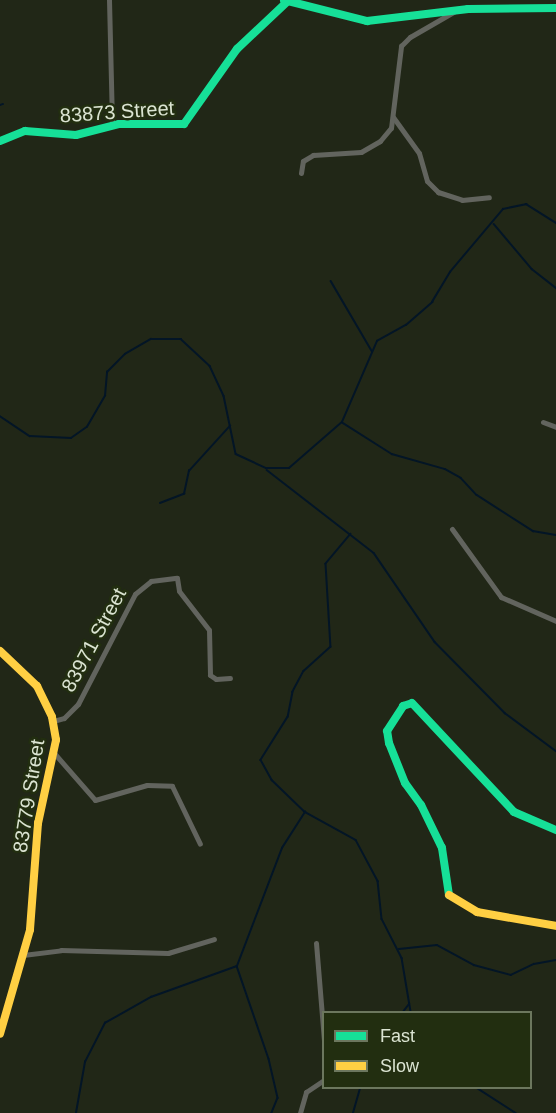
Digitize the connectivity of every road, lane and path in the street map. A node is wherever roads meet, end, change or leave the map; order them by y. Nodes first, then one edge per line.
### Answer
1 (109, 0) edge
2 (282, 0) edge
3 (288, 1) edge
4 (556, 8) edge
5 (456, 10) junction
6 (393, 117) junction
7 (112, 125) junction
8 (0, 141) edge
9 (301, 173) dead end
10 (489, 197) dead end
11 (543, 422) dead end
12 (556, 427) edge
13 (452, 529) dead end
14 (556, 621) edge
15 (0, 651) edge
16 (230, 678) dead end
17 (53, 721) junction
18 (54, 753) junction
19 (556, 830) edge
20 (200, 844) dead end
21 (556, 926) edge
22 (214, 939) dead end
23 (316, 943) dead end
24 (23, 955) junction
25 (322, 1016) edge
26 (0, 1034) edge
27 (322, 1081) edge
28 (300, 1113) edge

1 - 7 street
2 - 3 street
3 - 5 street
3 - 7 street, 83873 Street
4 - 5 street
5 - 6 street
6 - 9 street
6 - 10 street
7 - 8 street, 83873 Street
11 - 12 street
13 - 14 street
15 - 17 street, 83779 Street
16 - 17 street, 83971 Street
17 - 18 street, 83779 Street
18 - 20 street
18 - 24 street, 83779 Street
19 - 21 street
22 - 24 street
23 - 25 street
24 - 26 street, 83779 Street
27 - 28 street

